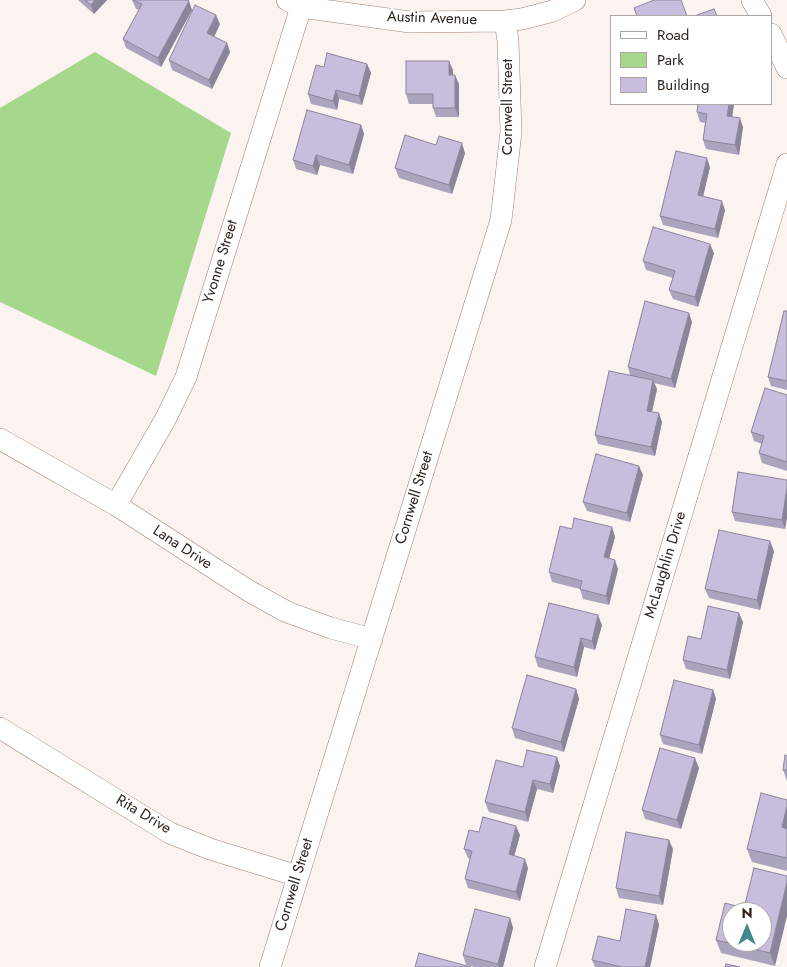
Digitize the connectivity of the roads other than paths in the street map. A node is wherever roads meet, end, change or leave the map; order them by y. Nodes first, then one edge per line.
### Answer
1 (575, 0) edge
2 (752, 0) edge
3 (294, 3) edge
4 (760, 15) edge
5 (505, 21) junction
6 (772, 36) edge
7 (787, 68) edge
8 (787, 164) edge
9 (0, 439) edge
10 (116, 505) junction
11 (372, 639) junction
12 (0, 728) edge
13 (298, 876) junction
14 (270, 967) edge
15 (545, 967) edge

1 - 5 street, Austin Avenue
2 - 4 street
3 - 5 street, Austin Avenue
3 - 10 street, Yvonne Street
5 - 11 street, Cornwell Street
6 - 7 street
8 - 15 street, McLaughlin Drive
9 - 10 street, Lana Drive
10 - 11 street, Lana Drive
11 - 13 street, Cornwell Street
12 - 13 street, Rita Drive
13 - 14 street, Cornwell Street

